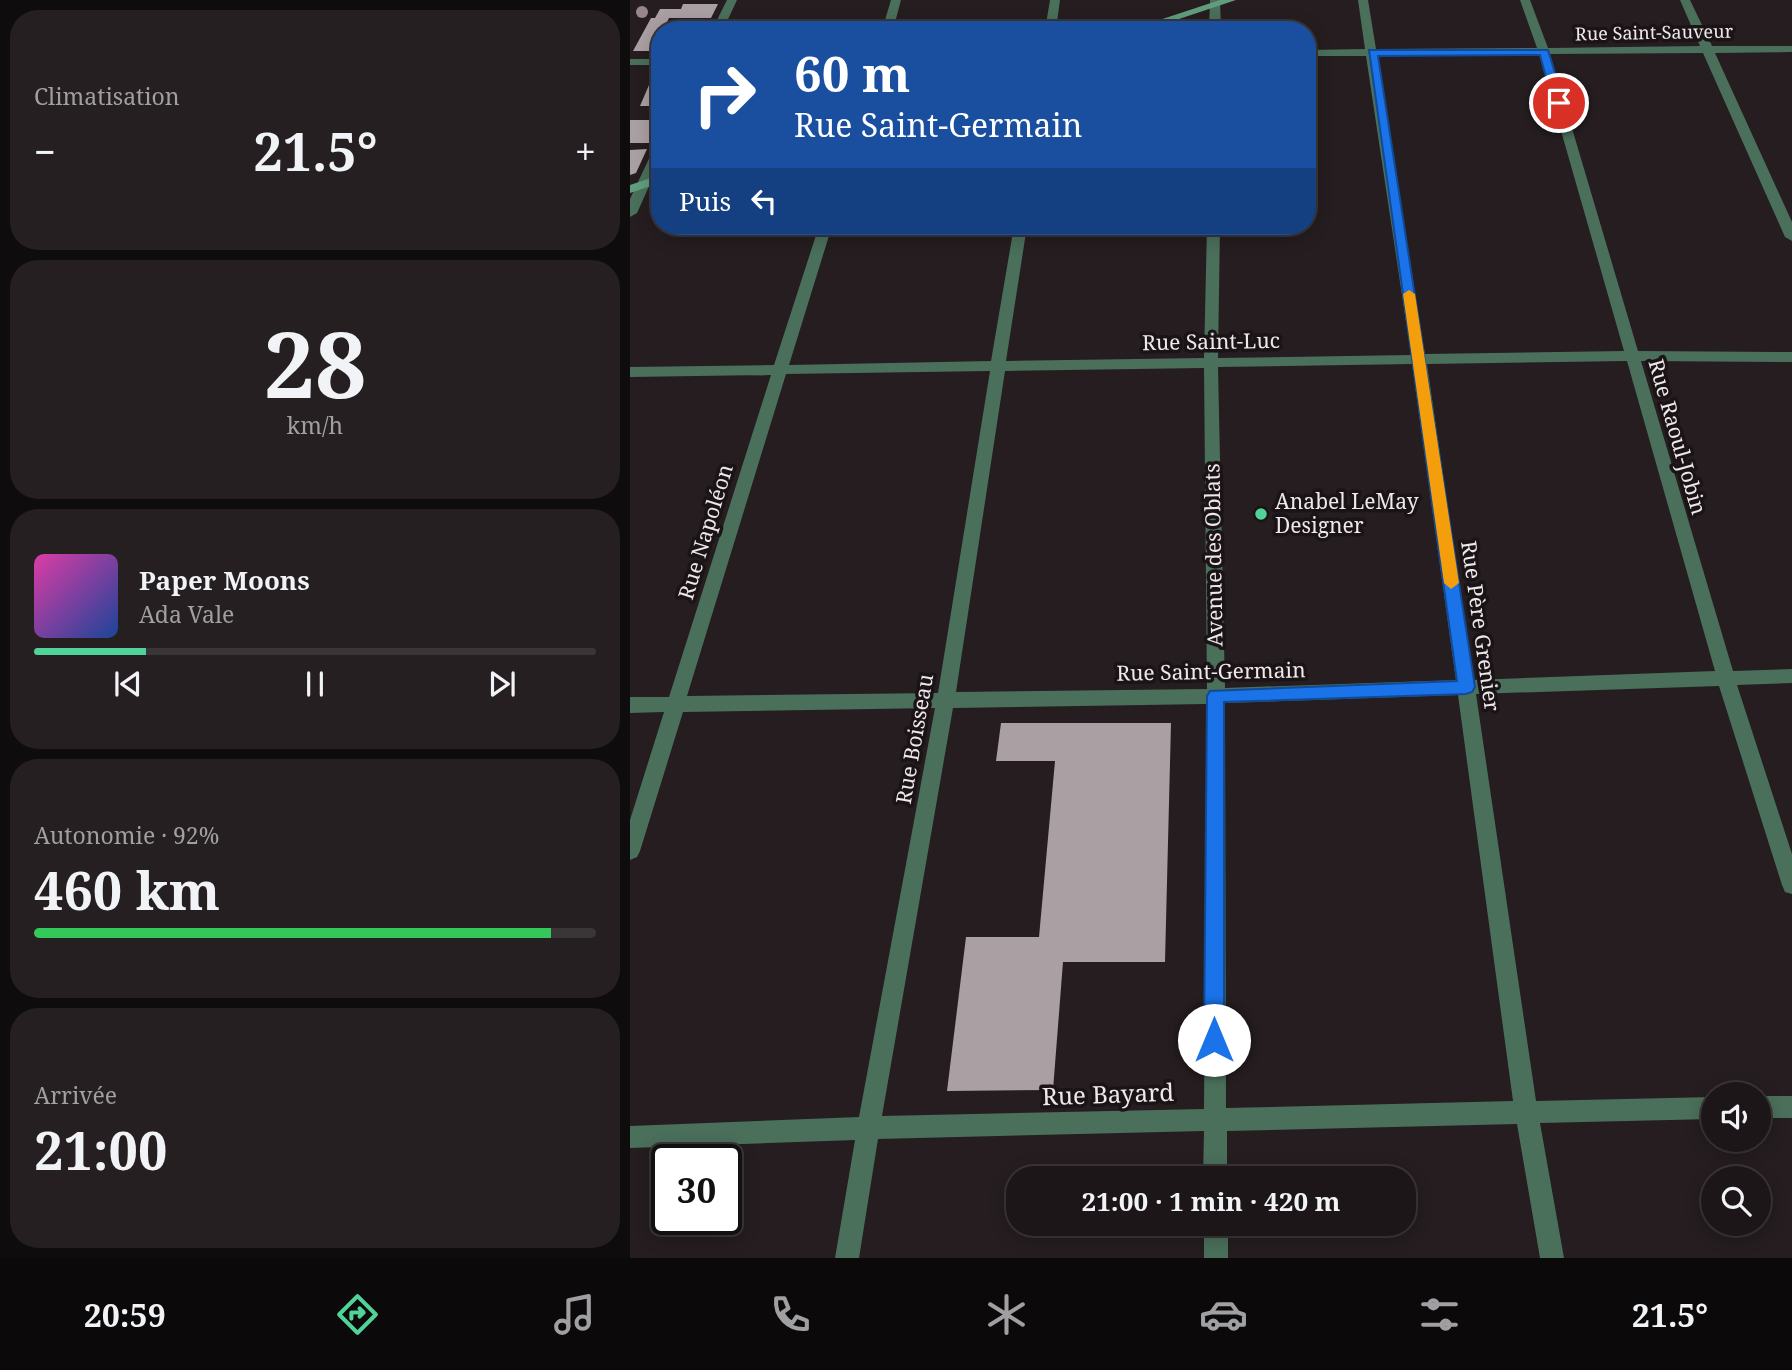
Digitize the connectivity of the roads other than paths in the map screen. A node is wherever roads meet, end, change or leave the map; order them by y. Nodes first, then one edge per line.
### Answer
1 (732, 0) edge
2 (896, 0) edge
3 (1055, 0) edge
4 (1231, 0) edge
5 (1363, 0) edge
6 (1525, 0) edge
7 (1685, 0) edge
8 (1215, 3) edge
9 (722, 21) edge
10 (890, 21) edge
11 (1052, 21) edge
12 (1161, 21) edge
13 (1215, 21) edge
14 (1792, 49) edge
15 (1709, 51) junction
16 (1544, 52) junction
17 (1373, 53) junction
18 (1316, 54) edge
19 (630, 62) edge
20 (651, 62) edge
21 (651, 163) edge
22 (636, 187) edge
23 (630, 213) edge
24 (822, 235) edge
25 (1019, 235) edge
26 (1213, 235) edge
27 (1792, 237) edge
28 (1632, 356) junction
29 (1792, 356) edge
30 (1419, 361) junction
31 (1211, 363) junction
32 (998, 367) junction
33 (779, 370) junction
34 (630, 372) edge
35 (1792, 676) edge
36 (1726, 678) junction
37 (1466, 687) junction
38 (1216, 696) junction
39 (946, 698) junction
40 (677, 704) junction
41 (630, 705) edge
42 (630, 851) edge
43 (1792, 884) edge
44 (1771, 1107) edge
45 (1792, 1107) edge
46 (1701, 1108) edge
47 (1526, 1111) junction
48 (1214, 1119) junction
49 (868, 1128) junction
50 (630, 1137) edge
51 (1215, 1166) edge
52 (1216, 1236) edge
53 (847, 1258) edge
54 (1216, 1258) edge
55 (1552, 1258) edge

1 - 9 street
2 - 10 street
3 - 11 street
4 - 8 street
5 - 17 street, Rue Père Grenier
6 - 16 street, Rue Raoul-Jobin
7 - 15 street
8 - 12 street
8 - 13 street
14 - 15 street, Rue Saint-Sauveur
15 - 16 street, Rue Saint-Sauveur
15 - 27 street
16 - 17 street, Rue Saint-Sauveur
16 - 28 street, Rue Raoul-Jobin
17 - 18 street, Rue Saint-Sauveur
17 - 30 street, Rue Père Grenier
19 - 20 street
21 - 22 street
22 - 23 street
24 - 33 street, Rue Napoléon
25 - 32 street, Rue Boisseau
26 - 31 street, Avenue des Oblats
28 - 29 street, Rue Saint-Luc
28 - 30 street, Rue Saint-Luc
28 - 36 street, Rue Raoul-Jobin
30 - 31 street, Rue Saint-Luc
30 - 37 street, Rue Père Grenier
31 - 32 street, Rue Saint-Luc
31 - 38 street, Avenue des Oblats
32 - 33 street, Rue Saint-Luc
32 - 39 street, Rue Boisseau
33 - 34 street, Rue Saint-Luc
33 - 40 street, Rue Napoléon
35 - 36 street, Rue Saint-Germain
36 - 37 street, Rue Saint-Germain
36 - 43 street, Rue Raoul-Jobin
37 - 38 street, Rue Saint-Germain
37 - 47 street, Rue Père Grenier
38 - 39 street, Rue Saint-Germain
38 - 48 street, Avenue des Oblats
39 - 40 street, Rue Saint-Germain
39 - 49 street, Rue Boisseau
40 - 41 street, Rue Saint-Germain
40 - 42 street, Rue Napoléon
44 - 45 street
46 - 47 street, Rue Bayard
47 - 48 street, Rue Bayard
47 - 55 street, Rue Père Grenier
48 - 49 street, Rue Bayard
48 - 51 street, Avenue des Oblats
49 - 50 street, Rue Bayard
49 - 53 street, Rue Boisseau
52 - 54 street

